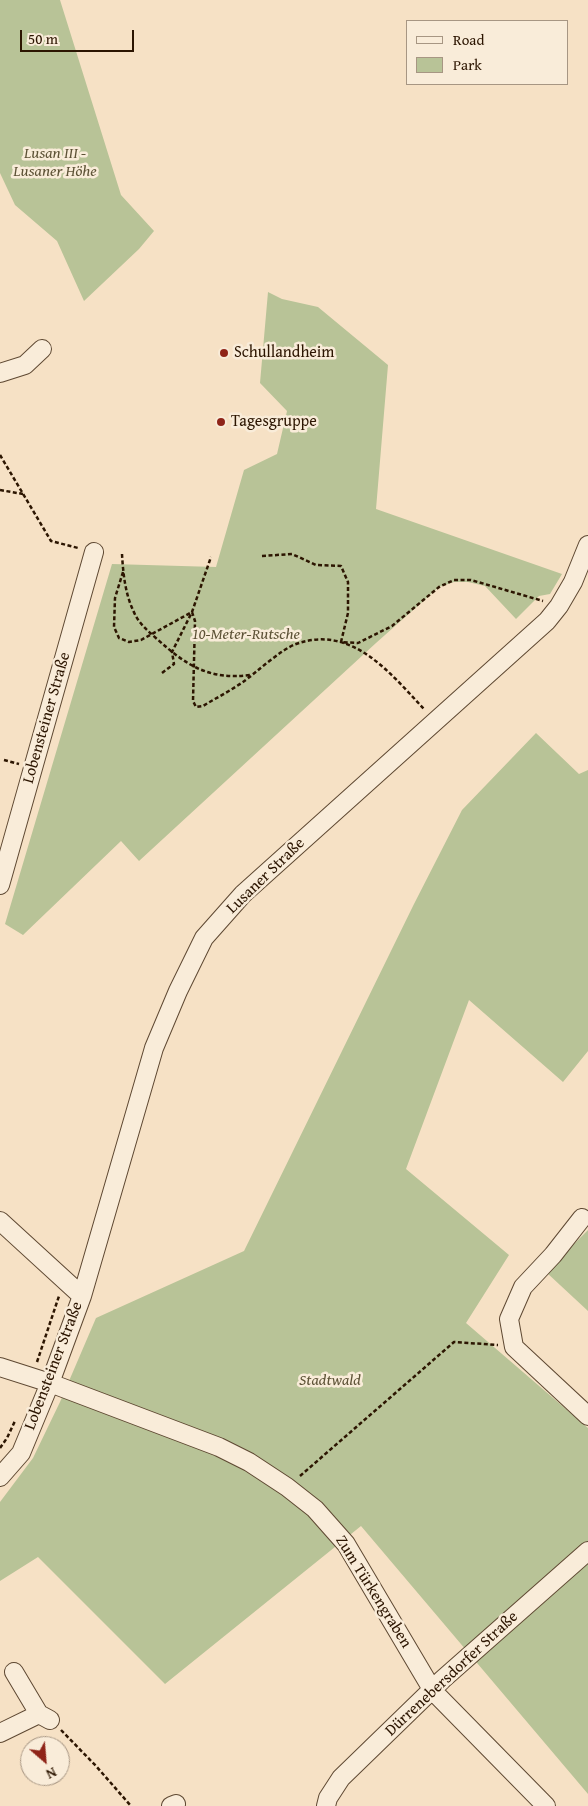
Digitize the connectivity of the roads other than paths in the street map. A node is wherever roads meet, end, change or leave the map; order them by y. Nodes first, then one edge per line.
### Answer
1 (42, 349) dead end
2 (0, 373) edge
3 (588, 545) edge
4 (94, 552) road end
5 (0, 885) edge
6 (582, 1218) dead end
7 (0, 1221) edge
8 (82, 1296) junction
9 (0, 1367) edge
10 (50, 1383) junction
11 (588, 1416) edge
12 (0, 1477) edge
13 (588, 1551) edge
14 (14, 1672) dead end
15 (432, 1691) junction
16 (0, 1733) edge
17 (326, 1806) edge
18 (546, 1806) edge

1 - 2 street
3 - 8 street, Lusaner Straße
4 - 5 street, Lobensteiner Straße
6 - 11 street
7 - 8 street, Lobensteiner Straße
8 - 10 street, Lobensteiner Straße
9 - 10 street, Zum Türkengraben
10 - 12 street, Lobensteiner Straße
10 - 15 street, Zum Türkengraben
13 - 15 street, Dürrenebersdorfer Straße
14 - 16 street
15 - 17 street, Dürrenebersdorfer Straße
15 - 18 street, Zum Türkengraben

